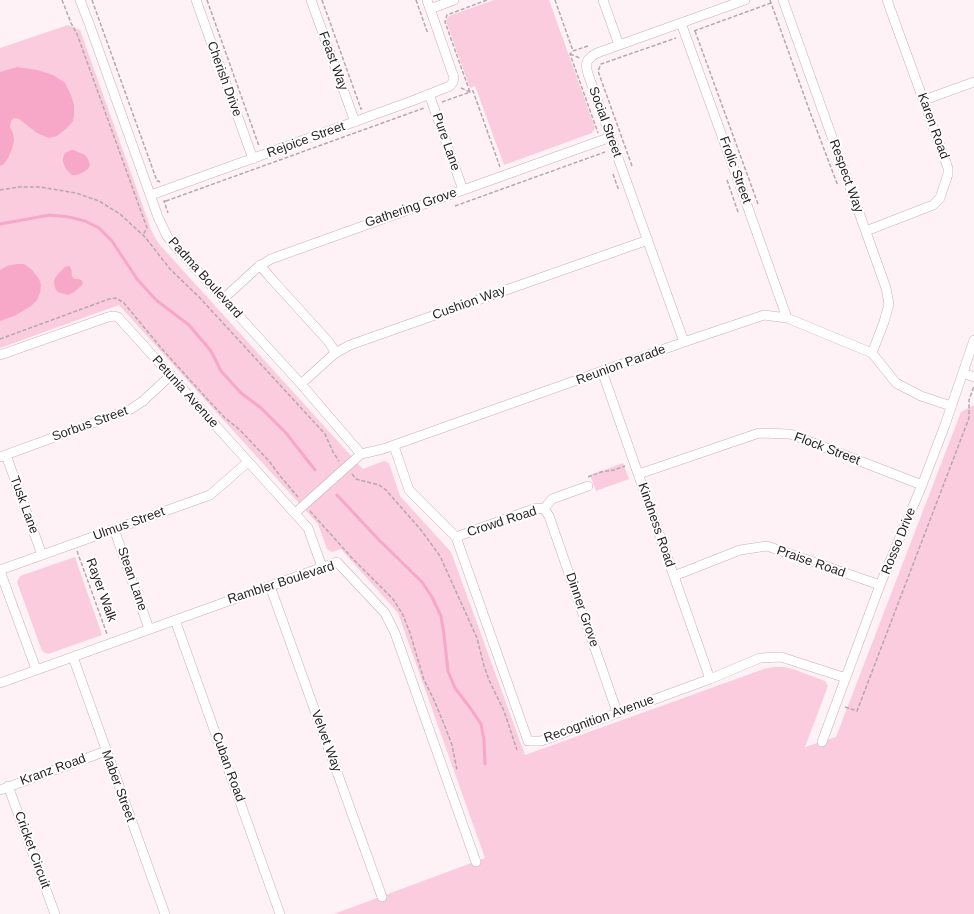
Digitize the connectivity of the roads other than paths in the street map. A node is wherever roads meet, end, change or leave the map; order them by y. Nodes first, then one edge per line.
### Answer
1 (80, 0) edge
2 (196, 0) edge
3 (311, 0) edge
4 (454, 0) edge
5 (603, 0) edge
6 (745, 0) edge
7 (783, 0) edge
8 (888, 0) edge
9 (428, 4) edge
10 (682, 23) junction
11 (619, 45) junction
12 (974, 82) edge
13 (429, 94) junction
14 (924, 100) junction
15 (355, 122) junction
16 (611, 137) junction
17 (253, 159) junction
18 (463, 190) junction
19 (151, 195) junction
20 (866, 231) junction
21 (648, 240) junction
22 (260, 265) junction
23 (223, 299) junction
24 (787, 318) junction
25 (974, 340) edge
26 (684, 342) junction
27 (336, 352) junction
28 (872, 353) junction
29 (0, 355) edge
30 (602, 371) junction
31 (963, 373) junction
32 (171, 375) junction
33 (974, 377) edge
34 (301, 384) junction
35 (951, 406) junction
36 (394, 446) junction
37 (362, 454) junction
38 (3, 456) edge
39 (248, 462) junction
40 (639, 474) junction
41 (922, 485) junction
42 (588, 486) dead end
43 (544, 509) junction
44 (295, 513) junction
45 (114, 529) junction
46 (456, 537) junction
47 (42, 555) junction
48 (322, 567) junction
49 (0, 571) edge
50 (674, 576) junction
51 (880, 585) junction
52 (270, 586) junction
53 (175, 620) junction
54 (149, 629) junction
55 (72, 657) junction
56 (36, 669) junction
57 (846, 678) junction
58 (710, 679) junction
59 (0, 682) edge
60 (617, 712) junction
61 (822, 742) dead end
62 (106, 751) junction
63 (4, 788) edge
64 (476, 862) dead end
65 (382, 897) dead end
66 (55, 914) edge
67 (165, 914) edge
68 (280, 914) edge

1 - 19 street, Padma Boulevard
2 - 17 street, Cherish Drive
3 - 15 street, Feast Way
4 - 9 street
5 - 11 street
6 - 10 street, Social Street
7 - 20 street, Respect Way
8 - 14 street, Karen Road
9 - 13 street, Rejoice Street
10 - 11 street, Social Street
10 - 24 street, Frolic Street
11 - 16 street, Social Street
12 - 14 street
13 - 15 street, Rejoice Street
13 - 18 street, Pure Lane
14 - 20 street, Karen Road
15 - 17 street, Rejoice Street
16 - 18 street, Gathering Grove
16 - 21 street, Social Street
17 - 19 street, Rejoice Street
18 - 22 street, Gathering Grove
19 - 23 street, Padma Boulevard
20 - 28 street, Respect Way
21 - 26 street, Social Street
21 - 27 street, Cushion Way
22 - 23 street, Gathering Grove
22 - 27 street
23 - 34 street, Padma Boulevard
24 - 26 street, Reunion Parade
24 - 28 street, Reunion Parade
25 - 31 street, Rosso Drive
26 - 30 street, Reunion Parade
27 - 34 street, Cushion Way
28 - 35 street, Reunion Parade
29 - 32 street, Petunia Avenue
30 - 36 street, Reunion Parade
30 - 40 street, Kindness Road
31 - 33 street
31 - 35 street, Rosso Drive
32 - 38 street, Sorbus Street
32 - 39 street, Petunia Avenue
34 - 37 street, Padma Boulevard
35 - 41 street, Rosso Drive
36 - 37 street, Reunion Parade
36 - 46 street, Recognition Avenue
37 - 44 street, Reunion Parade
38 - 47 street, Tusk Lane
39 - 44 street, Petunia Avenue
39 - 45 street, Ulmus Street
40 - 41 street, Flock Street
40 - 50 street, Kindness Road
41 - 51 street, Rosso Drive
42 - 43 street, Crowd Road
43 - 46 street, Crowd Road
43 - 60 street, Dinner Grove
44 - 48 street, Petunia Avenue
45 - 47 street, Ulmus Street
45 - 54 street, Stean Lane
46 - 60 street, Recognition Avenue
47 - 49 street, Ulmus Street
48 - 52 street, Rambler Boulevard
48 - 64 street, Rambler Boulevard
49 - 56 street
50 - 51 street, Praise Road
50 - 58 street, Kindness Road
51 - 57 street, Rosso Drive
52 - 53 street, Rambler Boulevard
52 - 65 street, Velvet Way
53 - 54 street, Rambler Boulevard
53 - 68 street, Cuban Road
54 - 55 street, Rambler Boulevard
55 - 56 street, Rambler Boulevard
55 - 62 street, Maber Street
56 - 59 street, Rambler Boulevard
57 - 58 street, Recognition Avenue
57 - 61 street, Rosso Drive
58 - 60 street, Recognition Avenue
62 - 63 street, Kranz Road
62 - 67 street, Maber Street
63 - 66 street, Cricket Circuit

